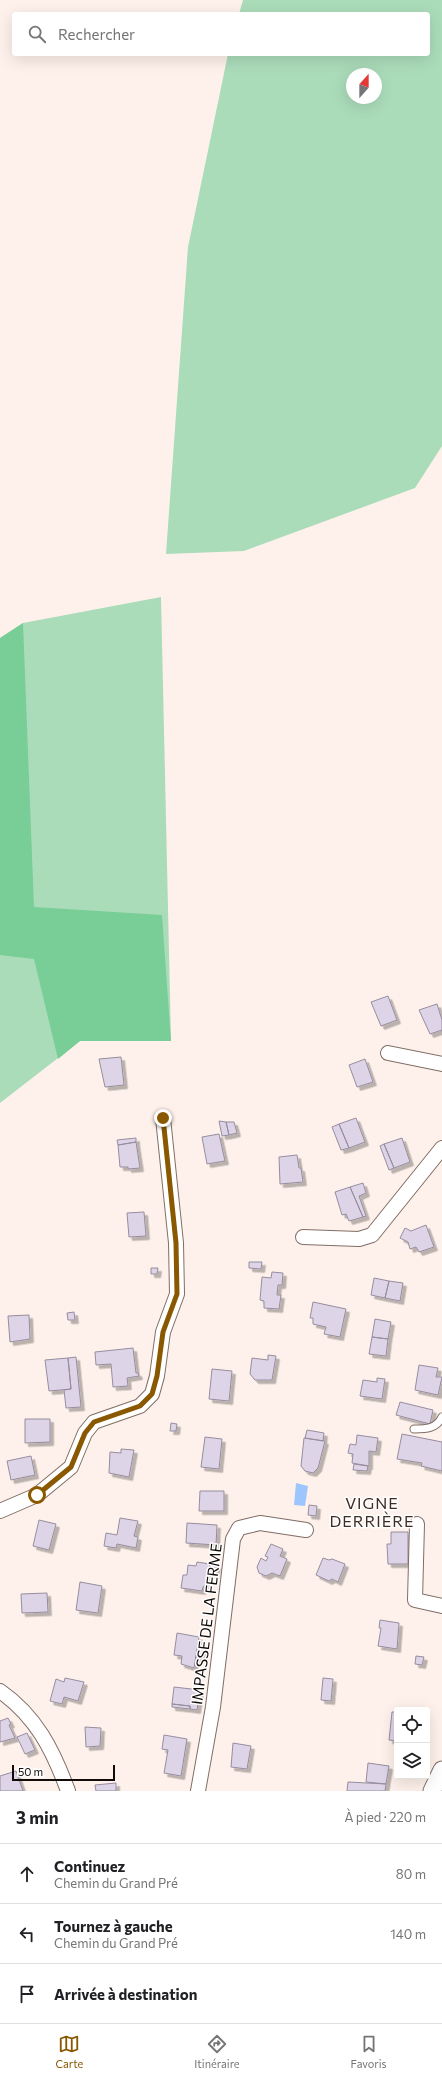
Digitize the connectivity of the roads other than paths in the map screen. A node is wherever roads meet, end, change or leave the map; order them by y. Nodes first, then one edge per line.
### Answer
1 (388, 1054) dead end
2 (442, 1064) edge
3 (163, 1118) dead end
4 (442, 1148) edge
5 (304, 1237) dead end
6 (442, 1417) edge
7 (414, 1429) dead end
8 (0, 1511) edge
9 (417, 1524) dead end
10 (306, 1530) dead end
11 (442, 1606) edge
12 (0, 1691) edge
13 (442, 1770) edge
14 (68, 1791) edge
15 (198, 1791) edge
16 (432, 1791) edge

1 - 2 street
3 - 8 street
4 - 5 street
6 - 7 lane
9 - 11 street
10 - 15 street, IMPASSE DE LA FERME
12 - 14 street
13 - 16 street

